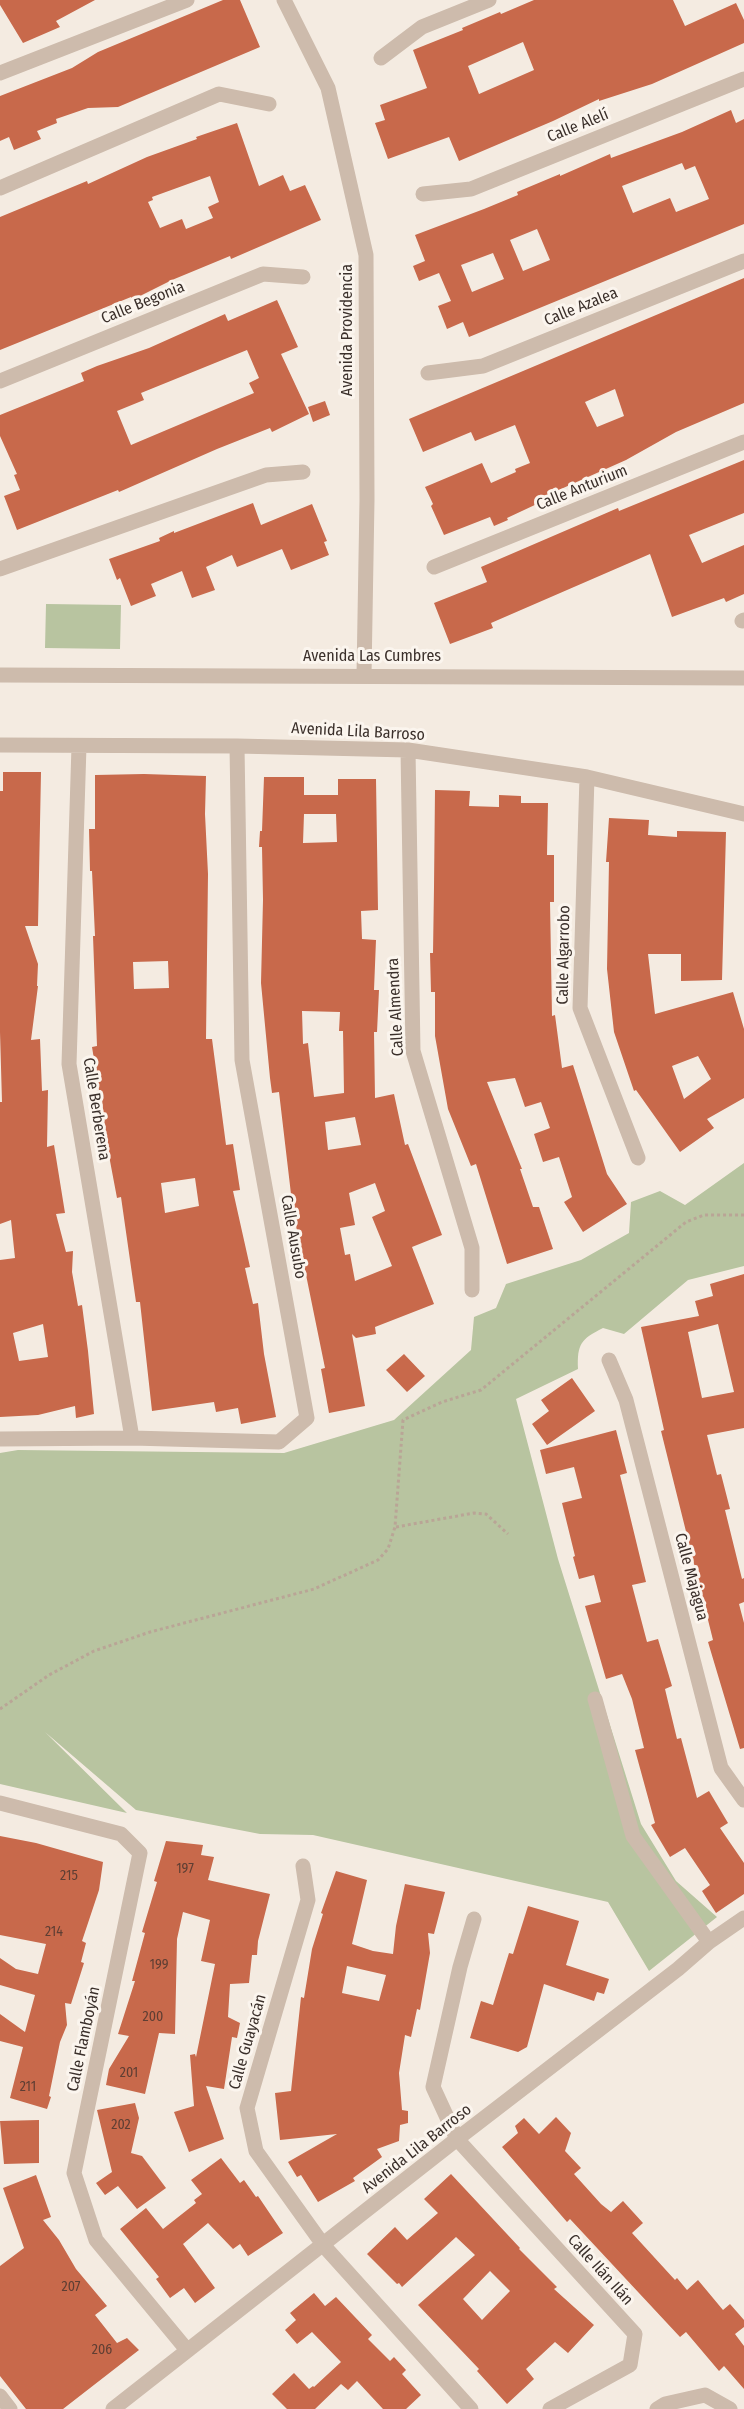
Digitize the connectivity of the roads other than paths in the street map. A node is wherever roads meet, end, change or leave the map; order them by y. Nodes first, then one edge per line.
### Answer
1 (187, 0) edge
2 (284, 0) edge
3 (489, 0) edge
4 (156, 5) edge
5 (381, 58) dead end
6 (2, 67) edge
7 (744, 79) edge
8 (269, 104) dead end
9 (0, 188) edge
10 (423, 194) dead end
11 (744, 261) edge
12 (303, 277) dead end
13 (428, 373) dead end
14 (0, 381) edge
15 (744, 442) edge
16 (303, 472) dead end
17 (434, 567) dead end
18 (0, 569) edge
19 (0, 675) edge
20 (364, 675) junction
21 (744, 678) edge
22 (0, 745) edge
23 (79, 746) junction
24 (237, 746) junction
25 (408, 750) junction
26 (587, 777) junction
27 (744, 814) edge
28 (638, 1158) dead end
29 (472, 1290) dead end
30 (609, 1360) dead end
31 (132, 1438) junction
32 (0, 1439) edge
33 (595, 1699) dead end
34 (744, 1800) edge
35 (0, 1803) edge
36 (303, 1866) dead end
37 (744, 1918) edge
38 (474, 1919) dead end
39 (709, 1942) junction
40 (457, 2139) junction
41 (324, 2246) junction
42 (187, 2350) junction
43 (0, 2396) edge
44 (10, 2409) edge
45 (113, 2409) edge
46 (471, 2409) edge
47 (550, 2409) edge
48 (657, 2409) edge
49 (730, 2409) edge

1 - 4 street
2 - 20 street, Avenida Providencia
3 - 5 street
4 - 6 street
7 - 10 street, Calle Alelí
8 - 9 street
11 - 13 street, Calle Azalea
12 - 14 street, Calle Begonia
15 - 17 street, Calle Anturium
16 - 18 street
19 - 20 street, Avenida Las Cumbres
20 - 21 street, Avenida Las Cumbres
22 - 23 street, Avenida Lila Barroso
23 - 24 street, Avenida Lila Barroso
23 - 31 street, Calle Berberena
24 - 25 street, Avenida Lila Barroso
24 - 31 street, Calle Ausubo
25 - 26 street, Avenida Lila Barroso
25 - 29 street, Calle Almendra
26 - 27 street, Avenida Lila Barroso
26 - 28 street, Calle Algarrobo
30 - 34 street, Calle Majagua
31 - 32 street, Calle Ausubo
33 - 39 street
35 - 42 street, Calle Flamboyán
36 - 41 street, Calle Guayacán
37 - 39 street, Avenida Lila Barroso
38 - 40 street
39 - 40 street, Avenida Lila Barroso
40 - 41 street, Avenida Lila Barroso
40 - 47 street, Calle Ilán Ilán
41 - 42 street, Avenida Lila Barroso
41 - 46 street
42 - 45 street, Avenida Lila Barroso
43 - 44 street
48 - 49 street

